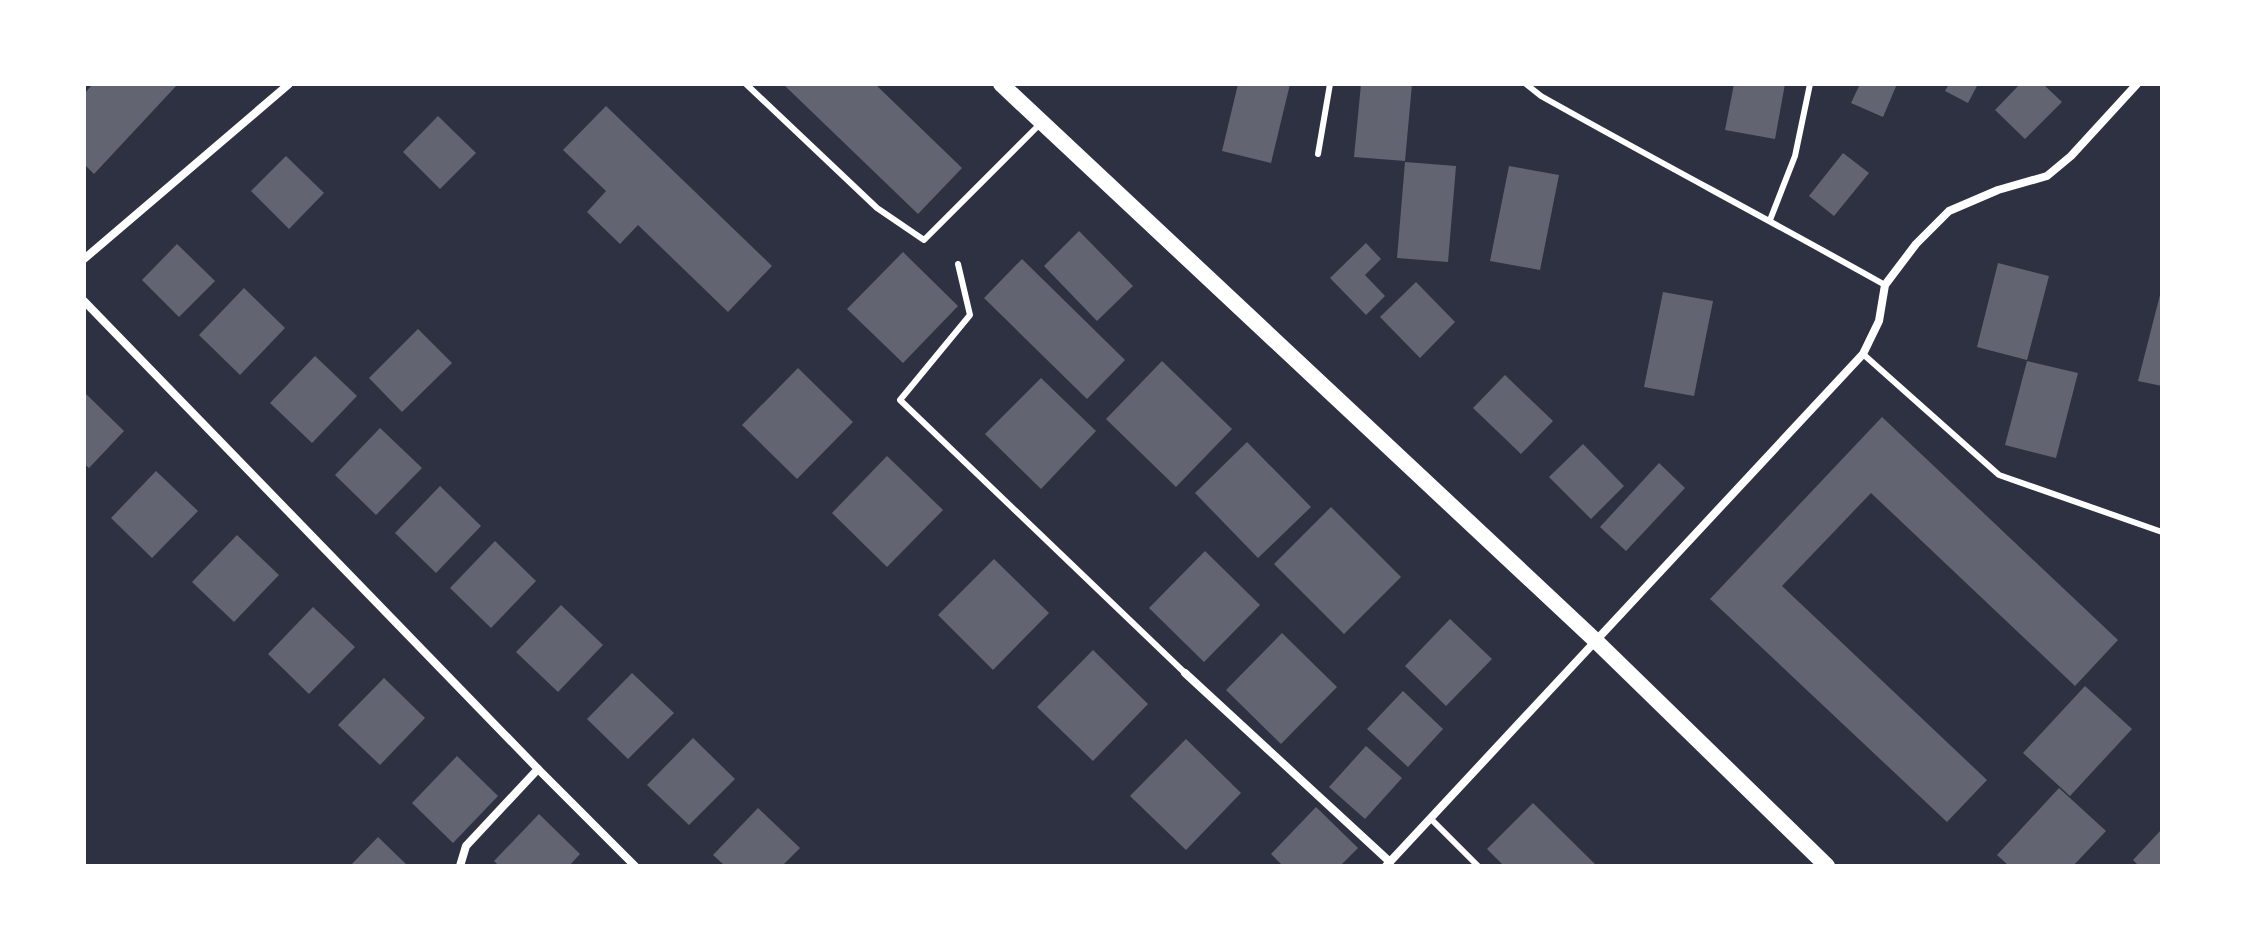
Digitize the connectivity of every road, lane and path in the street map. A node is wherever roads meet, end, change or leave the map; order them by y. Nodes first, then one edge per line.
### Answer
1 (289, 84) edge
2 (746, 84) edge
3 (1001, 84) edge
4 (1330, 84) edge
5 (1526, 84) edge
6 (1810, 84) edge
7 (2137, 84) edge
8 (1041, 122) junction
9 (1318, 154) dead end
10 (1770, 220) junction
11 (84, 259) edge
12 (958, 264) dead end
13 (1885, 285) junction
14 (84, 301) edge
15 (1863, 354) junction
16 (2162, 532) edge
17 (1597, 642) junction
18 (1185, 673) joint
19 (538, 769) junction
20 (1431, 819) junction
21 (1388, 864) edge
22 (460, 866) edge
23 (635, 866) edge
24 (1478, 866) edge
25 (1827, 866) edge

1 - 11 street
2 - 8 lane
3 - 8 main road
4 - 9 lane
5 - 10 lane
6 - 10 lane
7 - 13 street
8 - 17 main road
10 - 13 lane
12 - 18 lane
13 - 15 street
14 - 19 street
15 - 16 lane
15 - 17 street
17 - 20 street
17 - 25 main road
18 - 21 street
19 - 22 street
19 - 23 street
20 - 21 street
20 - 24 lane

